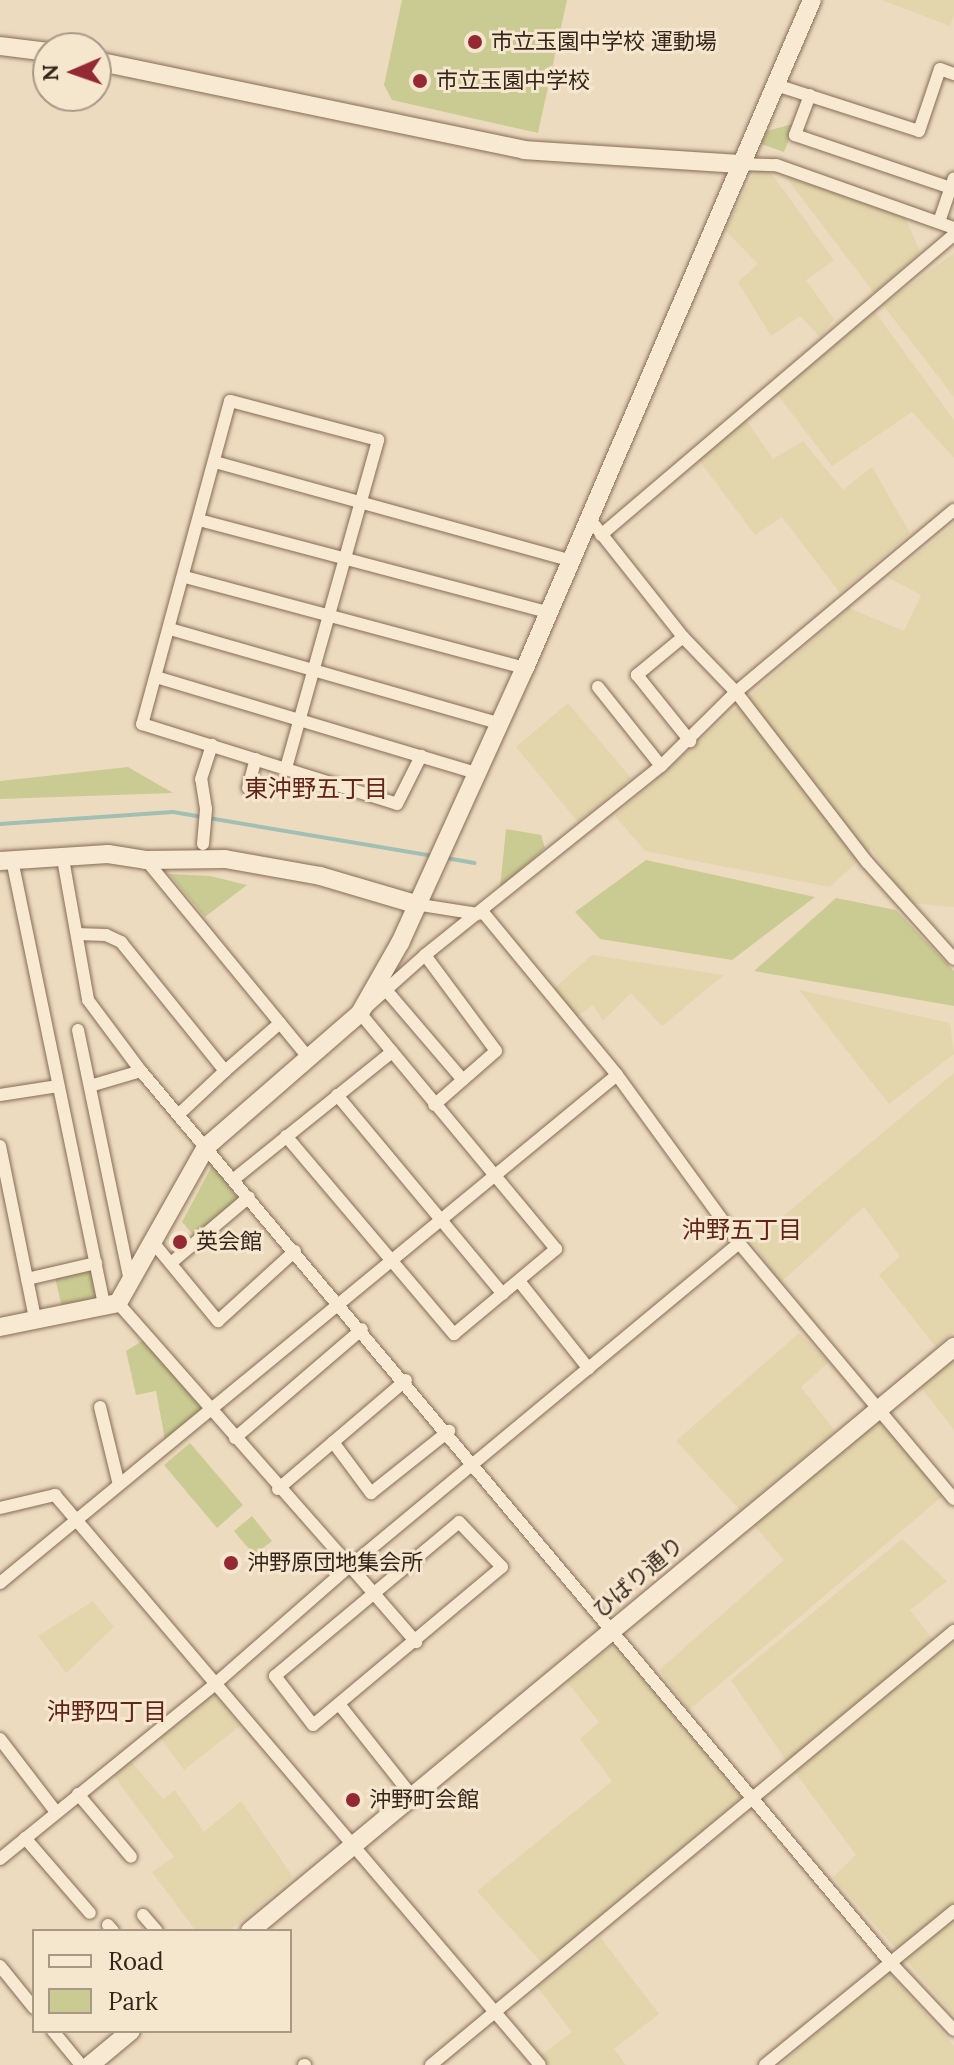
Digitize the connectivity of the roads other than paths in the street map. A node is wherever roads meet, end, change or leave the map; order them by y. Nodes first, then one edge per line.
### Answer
1 (812, 0) edge
2 (0, 46) edge
3 (32, 50) edge
4 (112, 64) edge
5 (954, 74) edge
6 (776, 85) junction
7 (810, 95) junction
8 (739, 164) junction
9 (952, 183) edge
10 (939, 222) junction
11 (954, 228) edge
12 (954, 235) edge
13 (215, 462) junction
14 (360, 502) junction
15 (954, 510) edge
16 (588, 517) junction
17 (199, 520) junction
18 (601, 535) junction
19 (345, 559) junction
20 (569, 560) junction
21 (185, 577) junction
22 (548, 612) junction
23 (329, 616) junction
24 (170, 629) junction
25 (683, 637) junction
26 (525, 668) junction
27 (314, 669) junction
28 (156, 677) junction
29 (598, 687) dead end
30 (736, 692) junction
31 (299, 720) junction
32 (498, 723) junction
33 (690, 741) junction
34 (212, 745) junction
35 (421, 756) junction
36 (256, 759) junction
37 (661, 766) junction
38 (286, 768) junction
39 (477, 773) junction
40 (248, 788) dead end
41 (203, 844) dead end
42 (63, 859) junction
43 (146, 860) junction
44 (6, 861) edge
45 (415, 904) junction
46 (480, 913) junction
47 (77, 934) junction
48 (425, 955) junction
49 (954, 959) edge
50 (386, 990) junction
51 (360, 1013) junction
52 (280, 1023) junction
53 (78, 1030) dead end
54 (392, 1052) junction
55 (308, 1057) junction
56 (141, 1071) junction
57 (225, 1071) junction
58 (617, 1075) junction
59 (463, 1080) junction
60 (58, 1086) junction
61 (90, 1086) junction
62 (0, 1095) edge
63 (337, 1095) junction
64 (434, 1105) junction
65 (179, 1114) junction
66 (286, 1136) junction
67 (0, 1146) edge
68 (206, 1147) junction
69 (491, 1176) junction
70 (234, 1179) junction
71 (249, 1197) junction
72 (441, 1219) junction
73 (152, 1241) junction
74 (739, 1243) junction
75 (295, 1251) junction
76 (391, 1260) junction
77 (96, 1263) junction
78 (171, 1263) junction
79 (27, 1279) junction
80 (519, 1281) junction
81 (130, 1282) junction
82 (503, 1294) junction
83 (340, 1303) junction
84 (111, 1305) junction
85 (35, 1318) junction
86 (0, 1327) edge
87 (362, 1329) junction
88 (954, 1347) edge
89 (589, 1369) junction
90 (406, 1380) junction
91 (100, 1407) dead end
92 (209, 1410) junction
93 (878, 1412) junction
94 (449, 1431) junction
95 (235, 1438) junction
96 (333, 1442) junction
97 (476, 1464) junction
98 (119, 1485) junction
99 (278, 1489) junction
100 (954, 1499) edge
101 (0, 1508) edge
102 (76, 1521) junction
103 (350, 1566) junction
104 (0, 1583) edge
105 (374, 1593) junction
106 (612, 1629) junction
107 (954, 1631) edge
108 (416, 1642) junction
109 (215, 1684) junction
110 (339, 1704) junction
111 (0, 1739) edge
112 (78, 1794) junction
113 (412, 1796) junction
114 (753, 1796) junction
115 (56, 1812) junction
116 (25, 1838) junction
117 (354, 1844) junction
118 (1, 1855) edge
119 (131, 1857) dead end
120 (954, 1911) edge
121 (90, 1913) dead end
122 (143, 1915) dead end
123 (155, 1929) edge
124 (252, 1929) edge
125 (890, 1962) junction
126 (0, 1966) edge
127 (32, 2006) edge
128 (495, 2011) junction
129 (954, 2030) edge
130 (55, 2033) edge
131 (129, 2033) edge
132 (81, 2065) edge
133 (90, 2065) edge
134 (431, 2065) edge
135 (540, 2065) edge
136 (765, 2065) edge

1 - 6 street
2 - 3 street
4 - 8 street
5 - 7 street
6 - 7 street
6 - 8 street
7 - 9 street
8 - 10 street
8 - 16 street
9 - 10 street
10 - 11 street
12 - 18 street
13 - 14 street
13 - 14 street
13 - 17 street
14 - 19 street
14 - 20 street
15 - 30 street
16 - 18 street
16 - 20 street
17 - 19 street
17 - 21 street
18 - 25 street
19 - 22 street
19 - 23 street
20 - 22 street
21 - 23 street
21 - 24 street
22 - 26 street
23 - 26 street
23 - 27 street
24 - 27 street
24 - 28 street
25 - 30 street
25 - 33 street
26 - 32 street
27 - 31 street
27 - 32 street
28 - 31 street
28 - 34 street
29 - 37 street
30 - 33 street
30 - 49 street
31 - 35 street
31 - 38 street
32 - 39 street
33 - 37 street
34 - 36 street
34 - 41 street
35 - 38 street
35 - 39 street
36 - 38 street
36 - 40 street
37 - 46 street
39 - 45 street
42 - 43 street
42 - 44 street
42 - 47 street
43 - 45 street
43 - 52 street
44 - 60 street
45 - 46 street
45 - 51 street
46 - 48 street
46 - 58 street
47 - 56 street
47 - 57 street
48 - 50 street
48 - 59 street
50 - 51 street
50 - 59 street
51 - 54 street
51 - 55 street
52 - 55 street
52 - 57 street
53 - 61 street
54 - 63 street
54 - 64 street
55 - 68 street
56 - 61 street
56 - 65 street
57 - 65 street
58 - 69 street
58 - 74 street
59 - 64 street
60 - 62 street
60 - 77 street
61 - 81 street
63 - 66 street
63 - 72 street
64 - 69 street
65 - 68 street
66 - 70 street
66 - 76 street
67 - 79 street
68 - 70 street
68 - 73 street
69 - 72 street
69 - 80 street
70 - 71 street
71 - 75 street
71 - 78 street
72 - 76 street
72 - 82 street
73 - 78 street
73 - 81 street
74 - 89 street
74 - 93 street
75 - 78 street
75 - 83 street
76 - 82 street
76 - 83 street
77 - 79 street
77 - 84 street
79 - 85 street
80 - 82 street
80 - 89 street
81 - 84 street
83 - 87 street
83 - 92 street
84 - 85 street
84 - 92 street
85 - 86 street
87 - 90 street
87 - 95 street
88 - 93 street, ひばり通り
89 - 97 street
90 - 94 street
90 - 96 street
91 - 98 street
92 - 95 street
92 - 98 street
93 - 100 street
93 - 106 street, ひばり通り
94 - 96 street
94 - 97 street
95 - 99 street
96 - 99 street
97 - 103 street
97 - 106 street
98 - 102 street
99 - 103 street
101 - 102 street
102 - 104 street
102 - 109 street
103 - 105 street
103 - 109 street
105 - 108 street
105 - 108 street
105 - 110 street
106 - 113 street, ひばり通り
106 - 114 street
107 - 114 street
108 - 110 street
109 - 112 street
109 - 117 street
110 - 113 street
111 - 115 street
112 - 115 street
112 - 119 street
113 - 117 street, ひばり通り
114 - 125 street
114 - 128 street
115 - 116 street
116 - 118 street
116 - 121 street
117 - 124 street, ひばり通り
117 - 128 street
120 - 125 street
122 - 123 street
125 - 129 street
125 - 136 street
126 - 127 street
128 - 134 street
128 - 135 street
130 - 132 street
131 - 133 street

